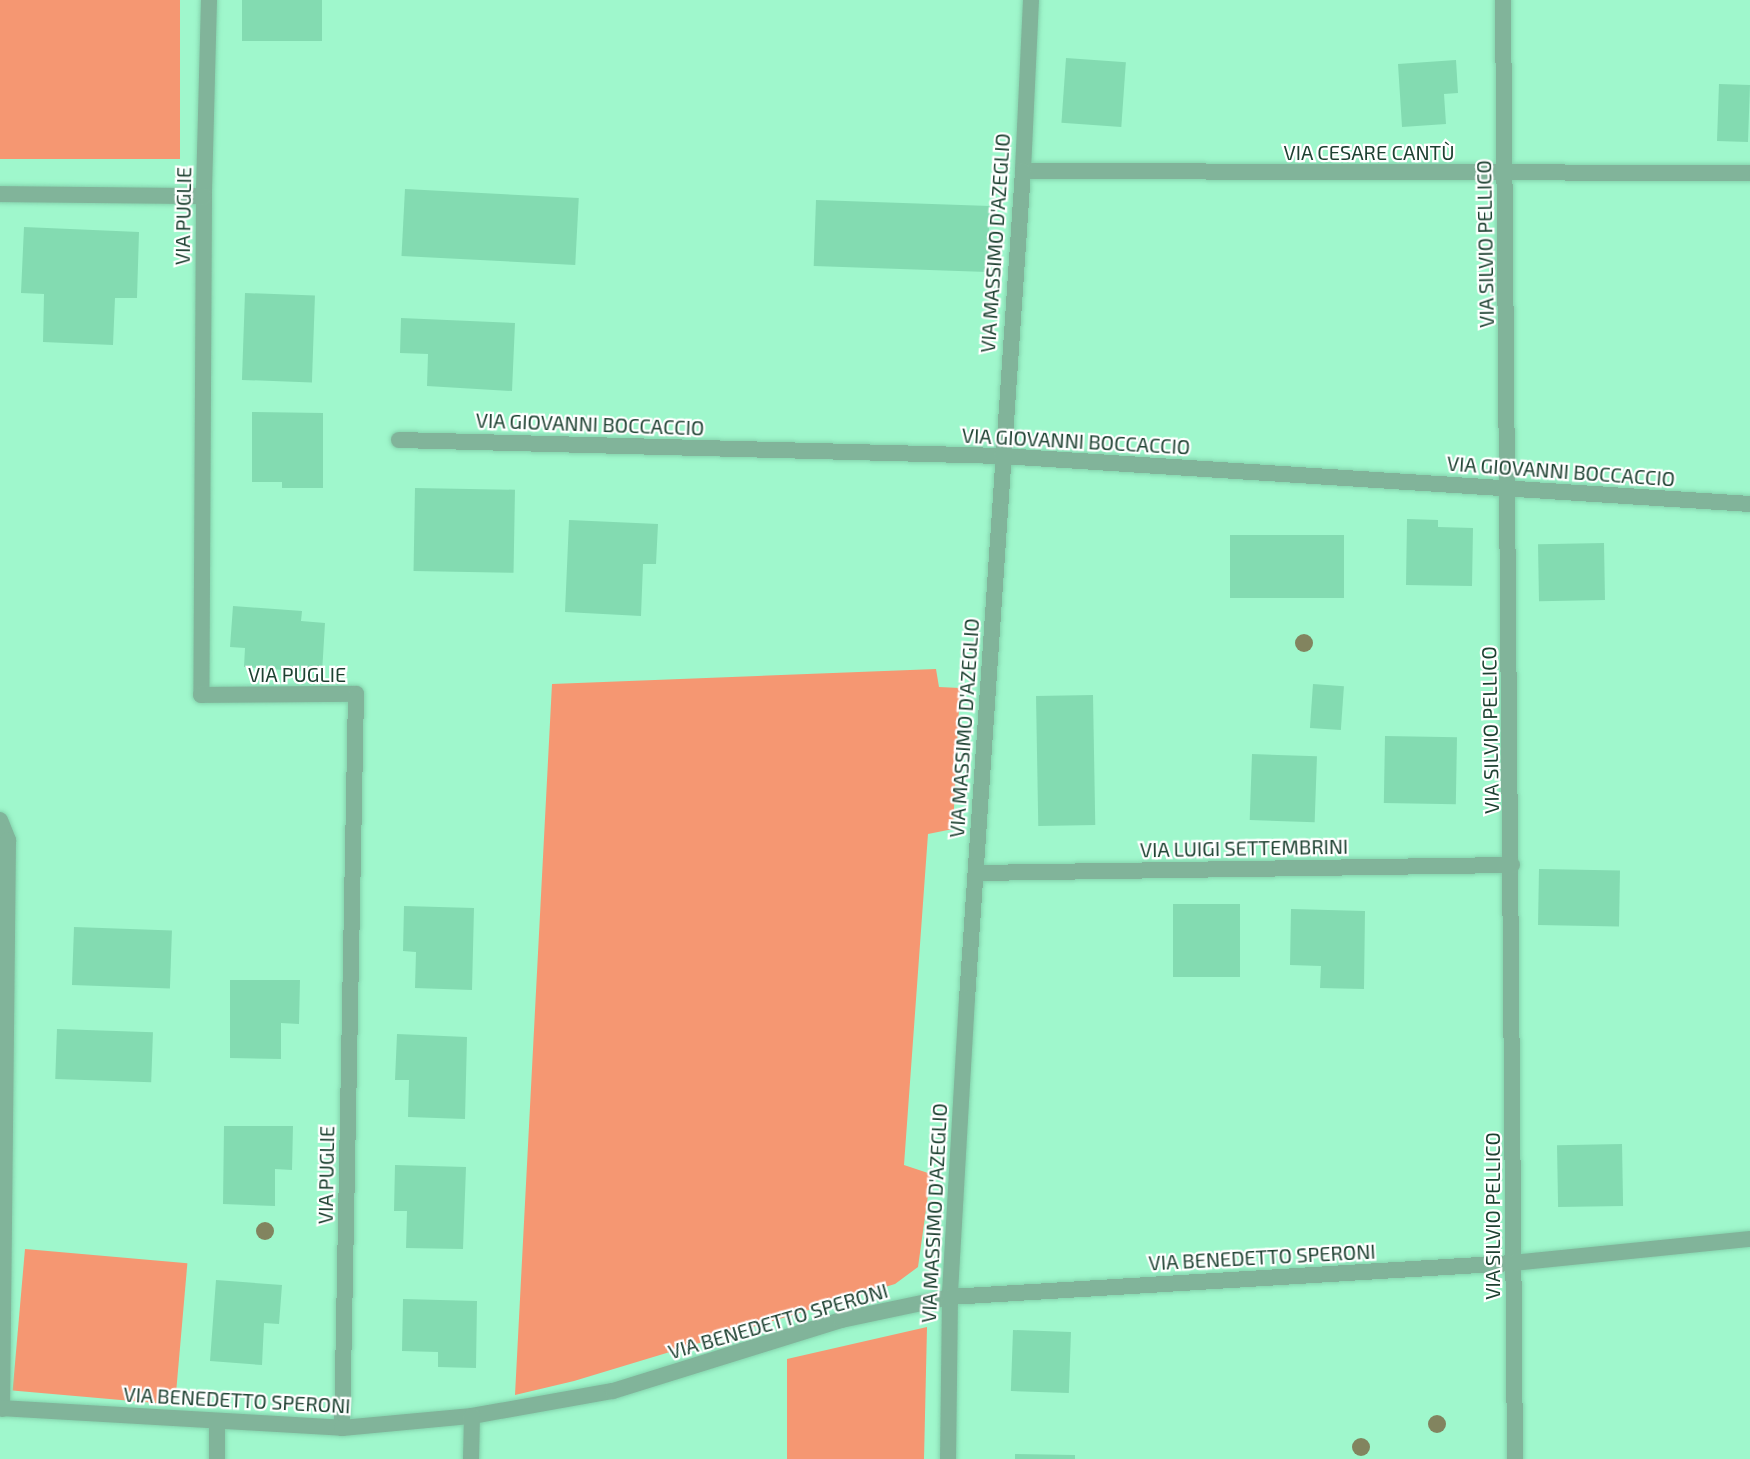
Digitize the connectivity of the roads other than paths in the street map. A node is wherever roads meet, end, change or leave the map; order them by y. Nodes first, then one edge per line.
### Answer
1 (209, 0) edge
2 (1031, 0) edge
3 (1503, 0) edge
4 (1023, 171) junction
5 (1750, 173) edge
6 (1505, 174) junction
7 (0, 194) edge
8 (204, 196) junction
9 (399, 440) dead end
10 (1002, 456) junction
11 (1508, 489) junction
12 (1750, 504) edge
13 (0, 820) edge
14 (1512, 865) junction
15 (976, 873) junction
16 (1750, 1239) edge
17 (1513, 1263) junction
18 (950, 1297) junction
19 (1, 1408) edge
20 (472, 1416) junction
21 (217, 1422) junction
22 (342, 1428) junction
23 (217, 1459) edge
24 (471, 1459) edge
25 (948, 1459) edge
26 (1515, 1459) edge

1 - 8 street, VIA PUGLIE
2 - 4 street, VIA MASSIMO D'AZEGLIO
3 - 6 street, VIA SILVIO PELLICO
4 - 6 street, VIA CESARE CANTÙ
4 - 10 street, VIA MASSIMO D'AZEGLIO
5 - 6 street, VIA CESARE CANTÙ
6 - 11 street, VIA SILVIO PELLICO
7 - 8 street
8 - 22 street, VIA PUGLIE
9 - 10 street, VIA GIOVANNI BOCCACCIO
10 - 11 street, VIA GIOVANNI BOCCACCIO
10 - 15 street, VIA MASSIMO D'AZEGLIO
11 - 12 street, VIA GIOVANNI BOCCACCIO
11 - 14 street, VIA SILVIO PELLICO
13 - 19 street
14 - 15 street, VIA LUIGI SETTEMBRINI
14 - 17 street, VIA SILVIO PELLICO
15 - 18 street, VIA MASSIMO D'AZEGLIO
16 - 17 street, VIA BENEDETTO SPERONI
17 - 18 street, VIA BENEDETTO SPERONI
17 - 26 street, VIA SILVIO PELLICO
18 - 20 street, VIA BENEDETTO SPERONI
18 - 25 street, VIA MASSIMO D'AZEGLIO
19 - 21 street, VIA BENEDETTO SPERONI
20 - 22 street, VIA BENEDETTO SPERONI
20 - 24 street
21 - 22 street, VIA BENEDETTO SPERONI
21 - 23 street

